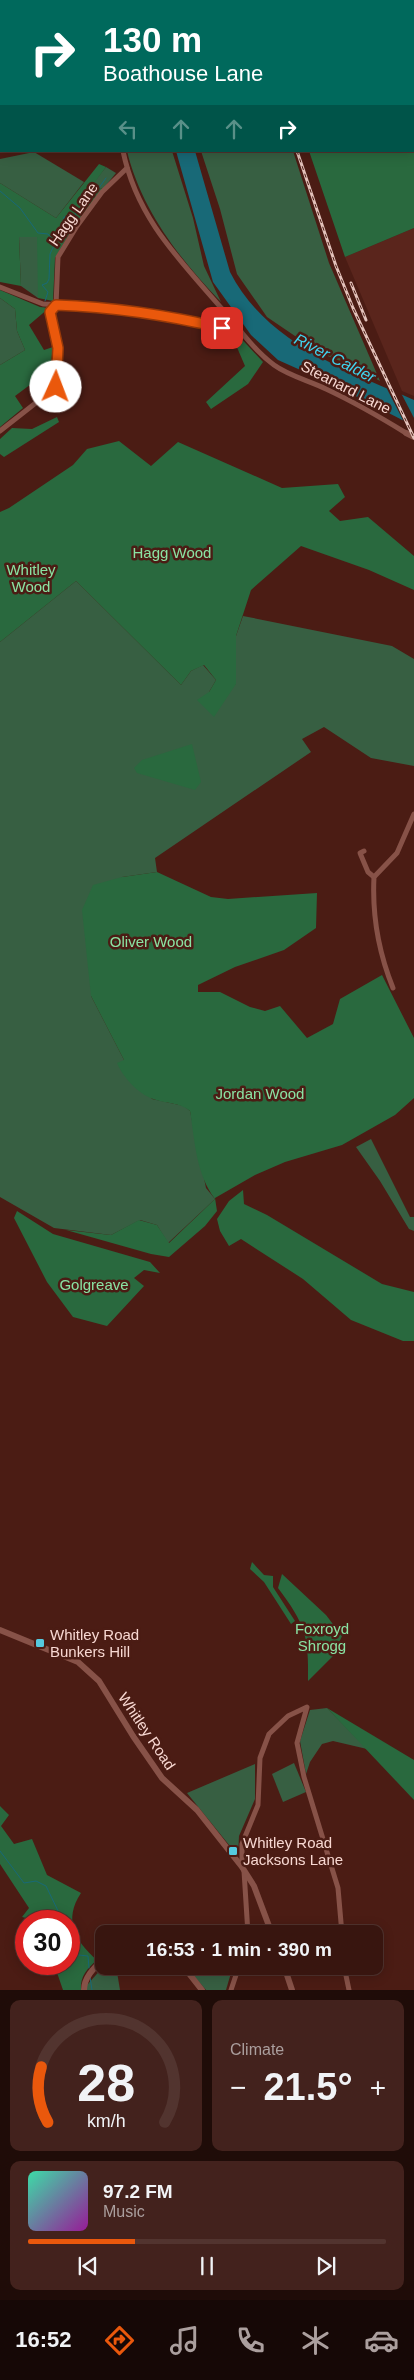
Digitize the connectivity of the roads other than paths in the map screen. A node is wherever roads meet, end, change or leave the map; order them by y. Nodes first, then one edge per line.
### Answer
1 (124, 152) edge
2 (127, 168) junction
3 (0, 287) edge
4 (56, 305) junction
5 (230, 318) junction
6 (222, 328) junction
7 (241, 332) junction
8 (0, 431) edge
9 (406, 433) joint
10 (414, 437) edge
11 (414, 814) edge
12 (364, 851) dead end
13 (374, 876) junction
14 (393, 988) dead end
15 (0, 1630) edge
16 (243, 1869) junction
17 (247, 1925) edge
18 (269, 1925) edge
19 (341, 1925) edge
20 (95, 1968) edge
21 (190, 1975) edge
22 (236, 1975) edge
23 (287, 1975) edge
24 (346, 1975) edge
25 (84, 1990) edge
26 (202, 1990) edge
27 (231, 1990) edge
28 (292, 1990) edge
29 (349, 1990) edge

1 - 2 street, Steanard Lane
2 - 4 street, Hagg Lane
2 - 5 street, Steanard Lane
3 - 4 street
4 - 6 street
4 - 8 street, Hagg Lane
5 - 6 street
5 - 7 street, Steanard Lane
6 - 7 street
7 - 9 street, Steanard Lane
9 - 10 street, Steanard Lane
11 - 13 street
12 - 13 street
13 - 14 street
15 - 16 street, Whitley Road
16 - 17 street
16 - 18 street, Whitley Road
16 - 19 street
20 - 25 street
21 - 26 street
22 - 27 street
23 - 28 street
24 - 29 street

